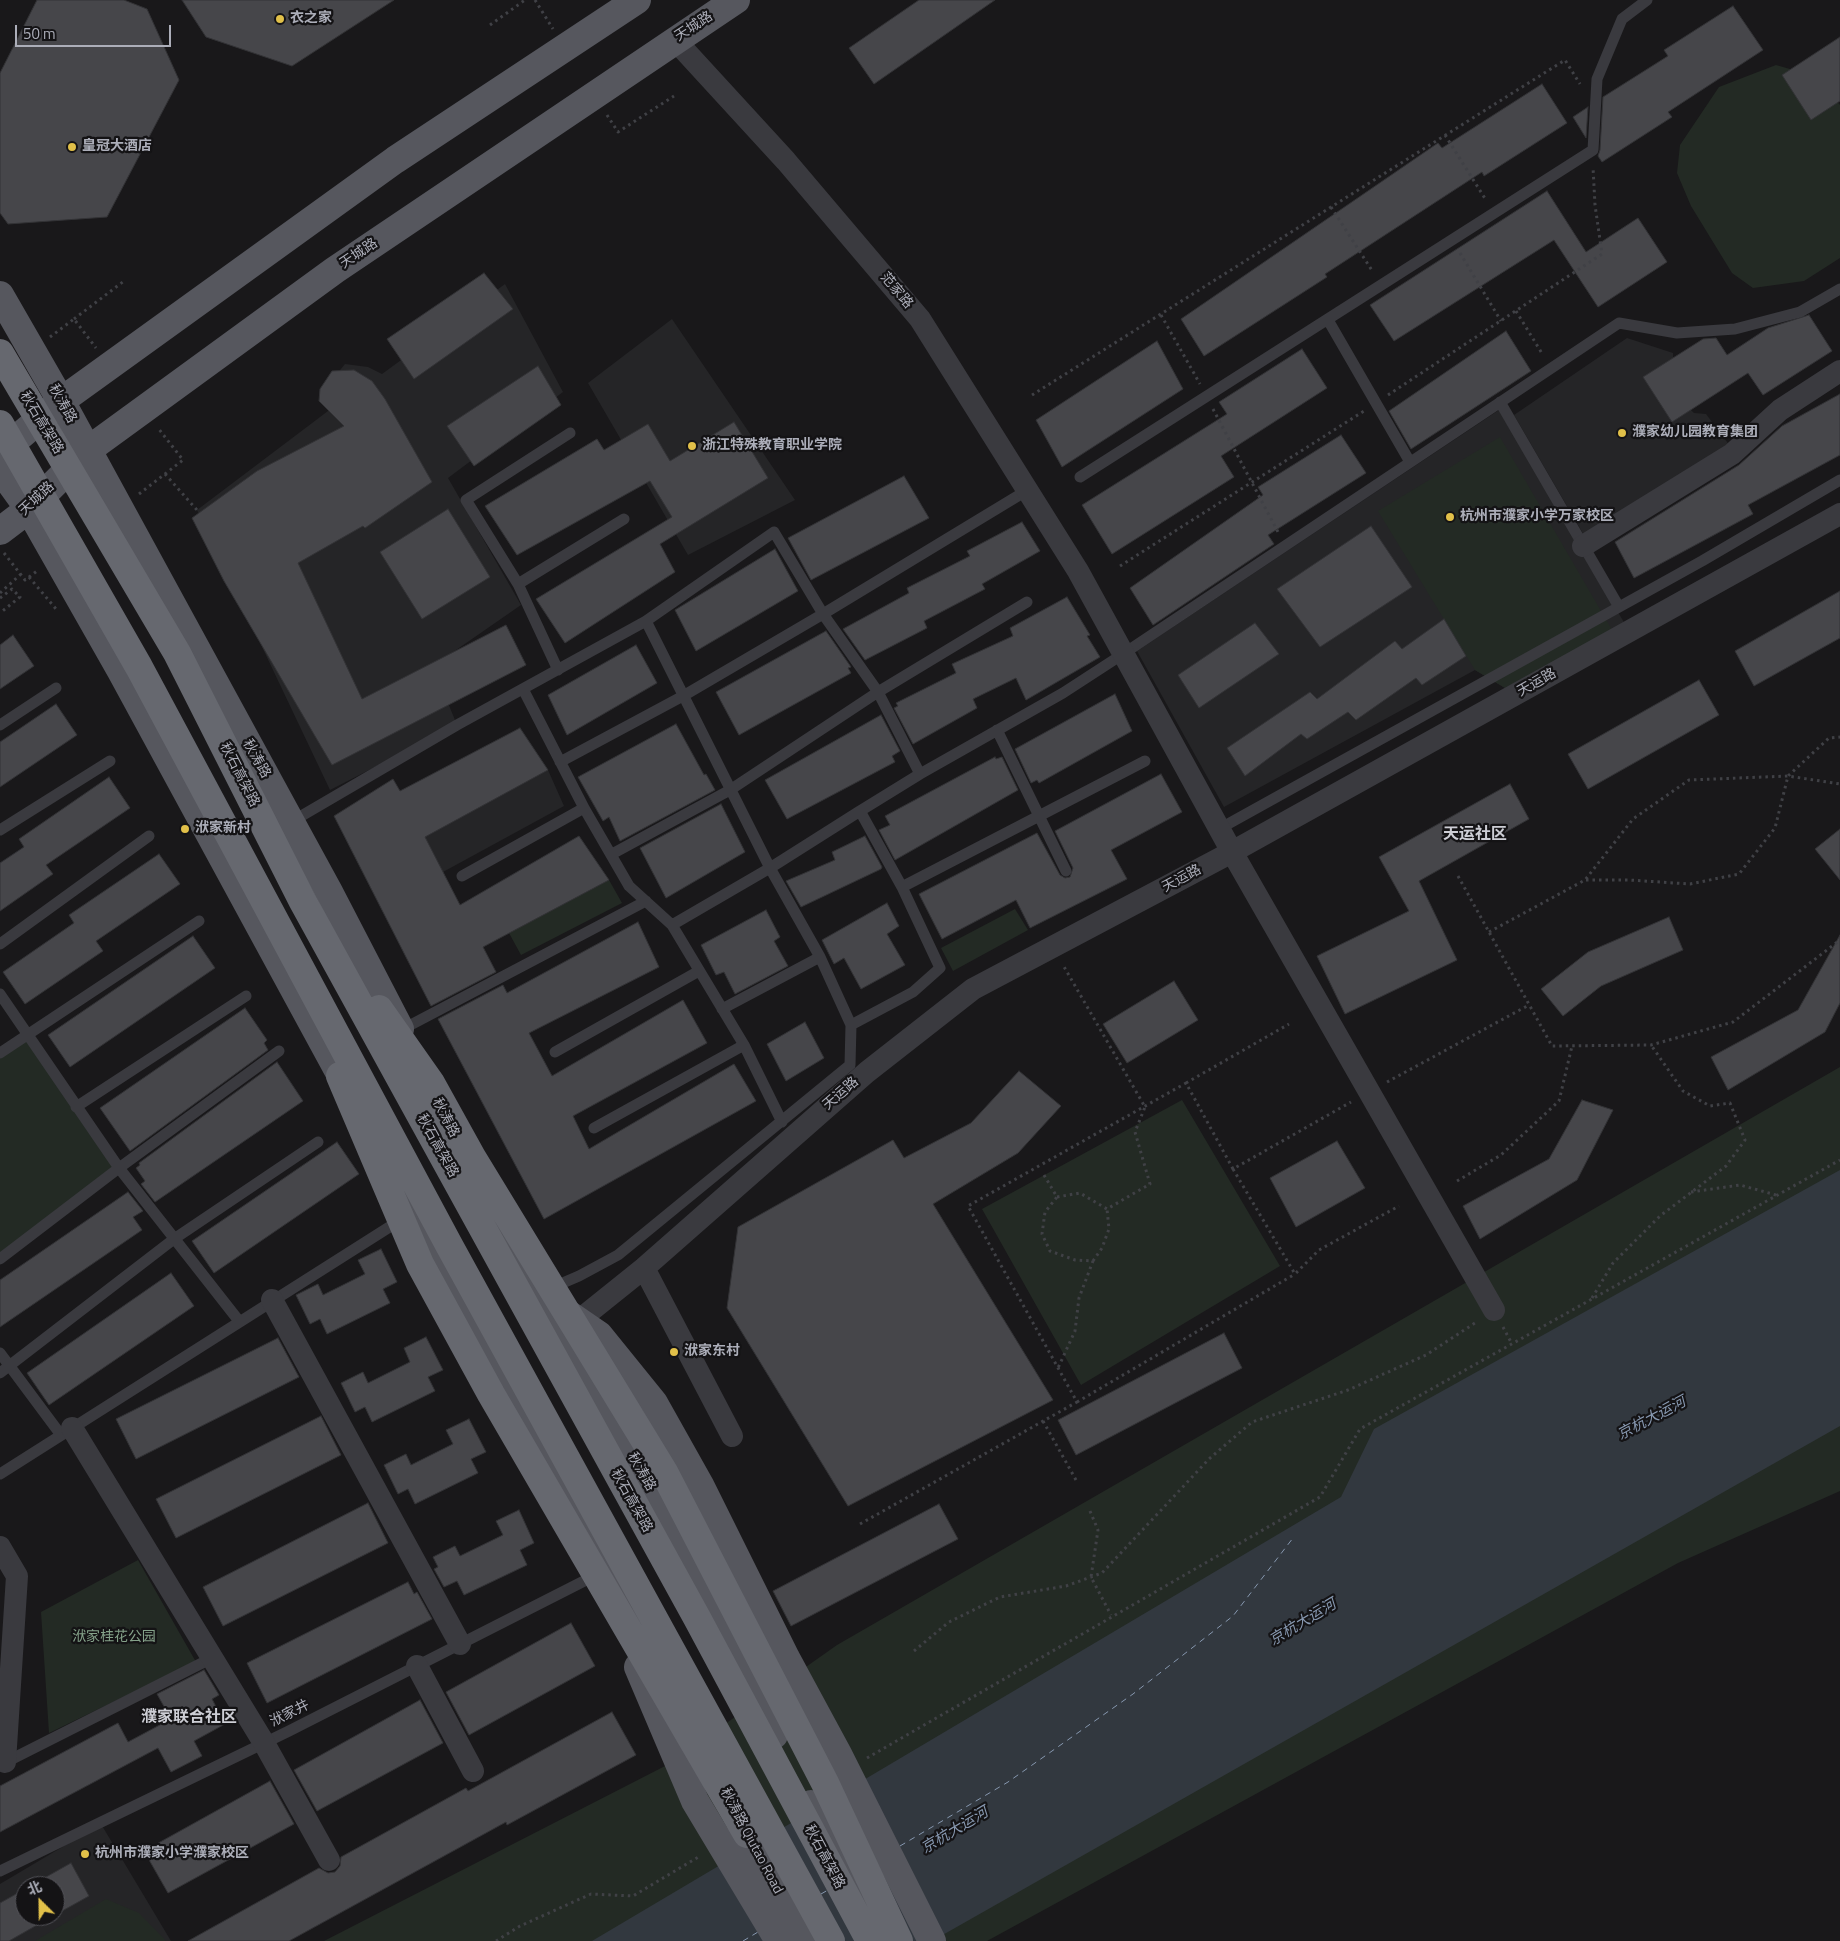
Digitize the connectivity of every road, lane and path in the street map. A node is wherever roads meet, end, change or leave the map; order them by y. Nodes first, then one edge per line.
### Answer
1 (525, 0) edge
2 (637, 0) edge
3 (736, 0) edge
4 (1647, 0) edge
5 (490, 25) dead end
6 (675, 40) junction
7 (674, 96) dead end
8 (1594, 108) junction
9 (618, 132) dead end
10 (1445, 135) junction
11 (1593, 150) junction
12 (1331, 207) junction
13 (1494, 213) junction
14 (1452, 239) junction
15 (124, 282) dead end
16 (1381, 284) junction
17 (1840, 289) edge
18 (0, 295) edge
19 (1516, 311) junction
20 (1160, 315) junction
21 (74, 319) dead end
22 (1328, 320) junction
23 (1501, 321) junction
24 (0, 354) edge
25 (1551, 368) junction
26 (1840, 372) edge
27 (1032, 396) dead end
28 (1206, 396) junction
29 (61, 401) junction
30 (1377, 402) junction
31 (1500, 402) junction
32 (0, 424) edge
33 (570, 433) dead end
34 (88, 450) junction
35 (0, 453) edge
36 (1410, 462) junction
37 (0, 469) edge
38 (165, 474) dead end
39 (1080, 477) dead end
40 (1840, 480) edge
41 (1252, 483) junction
42 (1026, 491) junction
43 (29, 509) junction
44 (197, 510) dead end
45 (1840, 514) edge
46 (624, 519) dead end
47 (0, 531) edge
48 (1286, 546) junction
49 (1583, 546) junction
50 (1120, 566) dead end
51 (21, 574) dead end
52 (30, 577) dead end
53 (518, 584) junction
54 (0, 593) edge
55 (0, 598) edge
56 (1027, 602) dead end
57 (1618, 607) junction
58 (58, 611) dead end
59 (0, 614) edge
60 (823, 614) junction
61 (646, 622) junction
62 (1124, 654) junction
63 (558, 670) junction
64 (56, 688) dead end
65 (523, 689) junction
66 (878, 692) junction
67 (683, 696) junction
68 (0, 726) edge
69 (997, 730) junction
70 (1840, 737) edge
71 (110, 761) dead end
72 (1145, 761) dead end
73 (560, 762) junction
74 (920, 774) junction
75 (1788, 776) junction
76 (1840, 784) edge
77 (730, 790) junction
78 (584, 808) junction
79 (860, 811) junction
80 (1040, 816) junction
81 (291, 822) junction
82 (1219, 829) junction
83 (0, 830) edge
84 (149, 836) dead end
85 (1232, 852) junction
86 (612, 854) junction
87 (770, 868) junction
88 (1066, 871) dead end
89 (462, 876) dead end
90 (1458, 876) dead end
91 (1585, 880) junction
92 (902, 887) junction
93 (302, 900) junction
94 (646, 901) junction
95 (273, 918) junction
96 (199, 921) dead end
97 (672, 925) junction
98 (1489, 932) junction
99 (1840, 940) edge
100 (0, 944) edge
101 (1053, 947) junction
102 (820, 957) junction
103 (699, 971) junction
104 (0, 994) edge
105 (246, 996) dead end
106 (1529, 1005) junction
107 (722, 1009) junction
108 (1290, 1024) dead end
109 (851, 1025) junction
110 (401, 1030) junction
111 (26, 1034) junction
112 (744, 1045) junction
113 (1652, 1045) junction
114 (1572, 1046) junction
115 (279, 1051) dead end
116 (555, 1052) dead end
117 (0, 1053) edge
118 (1186, 1083) junction
119 (1369, 1092) junction
120 (76, 1107) junction
121 (1144, 1107) junction
122 (782, 1122) junction
123 (594, 1128) dead end
124 (318, 1142) dead end
125 (1840, 1160) edge
126 (119, 1168) junction
127 (1233, 1169) junction
128 (1044, 1175) dead end
129 (1457, 1182) dead end
130 (1690, 1192) junction
131 (1776, 1195) junction
132 (1057, 1197) junction
133 (1399, 1206) dead end
134 (1107, 1209) junction
135 (414, 1211) junction
136 (174, 1239) junction
137 (0, 1259) edge
138 (1093, 1261) junction
139 (644, 1268) junction
140 (1295, 1274) junction
141 (538, 1293) junction
142 (1592, 1299) junction
143 (272, 1300) junction
144 (1494, 1310) joint
145 (239, 1321) junction
146 (578, 1321) junction
147 (0, 1353) edge
148 (494, 1363) junction
149 (1058, 1368) junction
150 (5, 1370) edge
151 (1077, 1402) junction
152 (1043, 1421) junction
153 (67, 1431) junction
154 (732, 1436) dead end
155 (0, 1474) edge
156 (1076, 1480) dead end
157 (1090, 1511) dead end
158 (860, 1524) dead end
159 (0, 1547) edge
160 (1091, 1577) junction
161 (590, 1578) junction
162 (1111, 1615) junction
163 (7, 1616) edge
164 (460, 1644) junction
165 (914, 1651) dead end
166 (212, 1658) junction
167 (417, 1666) junction
168 (264, 1743) junction
169 (864, 1761) dead end
170 (3, 1764) edge
171 (473, 1771) dead end
172 (747, 1834) junction
173 (701, 1856) dead end
174 (329, 1860) dead end
175 (0, 1871) edge
176 (496, 1941) edge
177 (779, 1941) edge
178 (804, 1941) edge
179 (831, 1941) edge
180 (870, 1941) edge
181 (890, 1941) edge
182 (899, 1941) edge
183 (932, 1941) edge

1 - 5 path
2 - 29 main road
3 - 6 main road, 天城路
4 - 8 lane
6 - 34 main road, 天城路
6 - 42 street, 范家路
7 - 9 path
8 - 10 path
8 - 11 lane
10 - 12 path
10 - 13 path
11 - 13 lane
11 - 19 path
12 - 16 path
12 - 20 path
13 - 14 lane
14 - 16 lane
14 - 23 path
15 - 21 path
16 - 22 lane
17 - 25 lane
18 - 29 main road, 秋涛路
19 - 23 path
19 - 25 path
20 - 27 path
20 - 28 path
22 - 28 lane
22 - 30 lane
23 - 30 path
24 - 93 highway, 秋石高架路
25 - 31 lane
26 - 49 street
28 - 39 lane
28 - 41 path
29 - 34 main road, 秋涛路
29 - 35 main road
30 - 36 lane
30 - 41 path
31 - 36 lane
31 - 49 lane
32 - 95 highway
33 - 53 lane
34 - 43 main road, 天城路
34 - 81 main road, 秋涛路
36 - 48 lane
37 - 43 main road
38 - 44 path
40 - 57 lane
41 - 48 path
41 - 50 path
42 - 60 lane
42 - 62 street, 范家路
43 - 47 main road, 天城路
43 - 135 main road
45 - 85 street, 天运路
46 - 53 lane
48 - 62 lane
49 - 57 lane
51 - 54 path
52 - 58 path
53 - 63 lane
55 - 59 path
56 - 66 lane
57 - 82 lane
60 - 61 lane
60 - 66 lane
60 - 67 lane
61 - 63 lane
61 - 67 lane
62 - 69 lane
62 - 82 street, 范家路
63 - 65 lane
64 - 68 lane
65 - 73 lane
65 - 81 lane
66 - 74 lane
66 - 77 lane
67 - 73 lane
67 - 77 lane
69 - 74 lane
69 - 80 lane
70 - 75 path
71 - 83 lane
72 - 80 lane
73 - 78 lane
74 - 79 lane
75 - 76 path
75 - 91 path
75 - 91 path
77 - 86 lane
77 - 87 lane
78 - 86 lane
78 - 89 lane
79 - 87 lane
79 - 92 lane
80 - 88 lane
80 - 92 lane
81 - 110 main road, 秋涛路
82 - 85 street, 范家路
84 - 100 lane
85 - 101 street, 天运路
85 - 119 street, 范家路
86 - 94 lane
87 - 97 lane
87 - 102 lane
90 - 98 path
91 - 98 path
92 - 109 lane
93 - 180 highway, 秋石高架路
93 - 182 highway
94 - 97 lane
94 - 110 lane
95 - 172 highway
95 - 179 highway
96 - 111 lane
97 - 103 lane
98 - 106 path
99 - 113 path
101 - 121 path
101 - 139 street, 天运路
102 - 107 lane
102 - 109 lane
103 - 107 lane
103 - 116 lane
104 - 111 lane
105 - 120 lane
106 - 114 path
106 - 119 path
107 - 112 lane
108 - 118 path
109 - 122 lane
110 - 141 main road, 秋涛路
111 - 117 lane
111 - 120 lane
112 - 122 lane
112 - 123 lane
113 - 114 path
113 - 130 path
114 - 129 path
115 - 126 lane
118 - 121 path
118 - 127 path
119 - 127 path
119 - 144 street, 范家路
120 - 126 lane
121 - 134 path
121 - 149 path
122 - 141 lane
124 - 136 lane
125 - 131 path
126 - 136 lane
126 - 137 lane
127 - 140 path
128 - 132 path
130 - 131 path
130 - 142 path
131 - 142 path
132 - 134 path
132 - 138 path
133 - 140 path
134 - 138 path
135 - 143 lane
135 - 148 main road
136 - 145 lane
136 - 150 lane
138 - 149 path
139 - 146 street, 天运路
139 - 154 street
140 - 151 path
141 - 146 main road
141 - 181 main road, 秋涛路
142 - 162 path
143 - 145 lane
143 - 164 street
144 - 160 path
145 - 153 lane
146 - 183 main road
147 - 150 lane
148 - 161 main road
148 - 172 main road, 秋涛路 Qiutao Road
149 - 151 path
150 - 153 lane
151 - 152 path
152 - 156 path
152 - 158 path
153 - 155 lane
153 - 166 street
157 - 160 path
159 - 163 street
160 - 162 path
160 - 165 path
161 - 164 lane, 洑家井
161 - 177 main road
162 - 169 path
163 - 170 street
164 - 167 lane, 洑家井
166 - 168 street
166 - 170 lane
167 - 168 lane, 洑家井
167 - 171 street
168 - 174 street
168 - 175 lane, 洑家井
172 - 178 main road, 秋涛路 Qiutao Road
173 - 176 path

